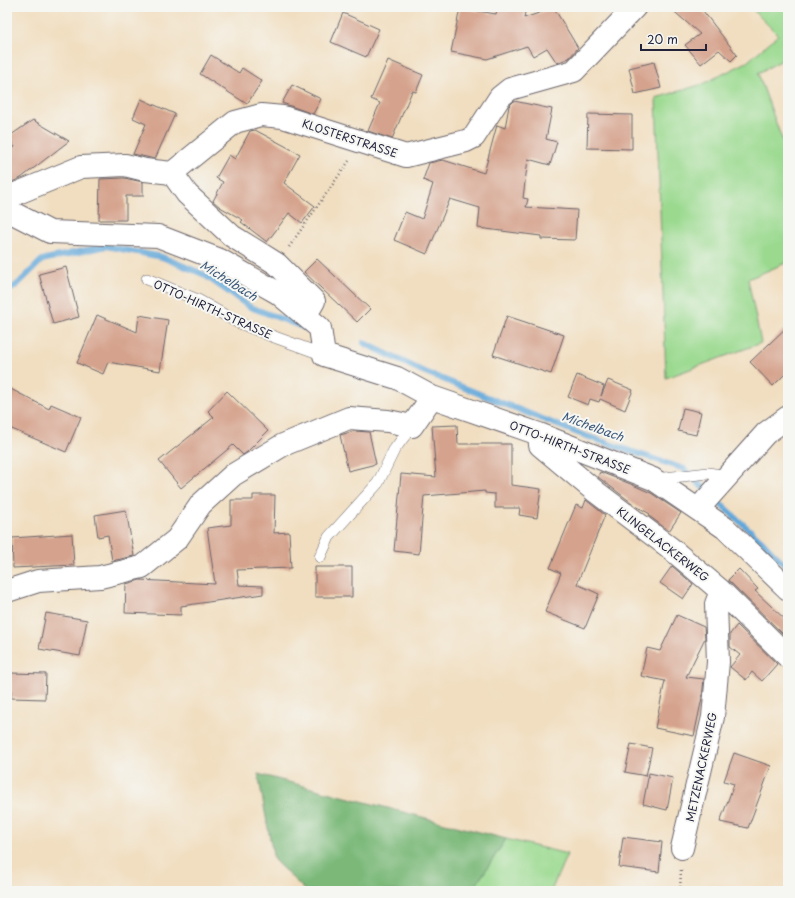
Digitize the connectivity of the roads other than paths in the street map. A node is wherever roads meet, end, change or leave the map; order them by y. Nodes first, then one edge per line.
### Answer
1 (635, 7) edge
2 (172, 173) junction
3 (7, 205) edge
4 (7, 210) edge
5 (147, 279) dead end
6 (306, 315) junction
7 (324, 355) junction
8 (432, 397) junction
9 (788, 417) edge
10 (412, 426) junction
11 (539, 434) junction
12 (653, 479) junction
13 (724, 480) junction
14 (702, 506) junction
15 (320, 557) dead end
16 (788, 589) edge
17 (7, 591) edge
18 (721, 591) junction
19 (788, 657) edge
20 (682, 848) dead end

1 - 2 street, KLOSTERSTRASSE
2 - 3 street
2 - 6 street
4 - 6 street
5 - 7 lane, OTTO-HIRTH-STRASSE
6 - 7 street
7 - 8 street, OTTO-HIRTH-STRASSE
8 - 10 street
8 - 11 street, OTTO-HIRTH-STRASSE
9 - 13 street
10 - 15 lane
10 - 17 street
11 - 12 street, OTTO-HIRTH-STRASSE
11 - 18 street, KLINGELACKERWEG
12 - 13 lane
12 - 14 street, OTTO-HIRTH-STRASSE
13 - 14 street
14 - 16 street, OTTO-HIRTH-STRASSE
18 - 19 street, KLINGELACKERWEG
18 - 20 street, METZENACKERWEG

